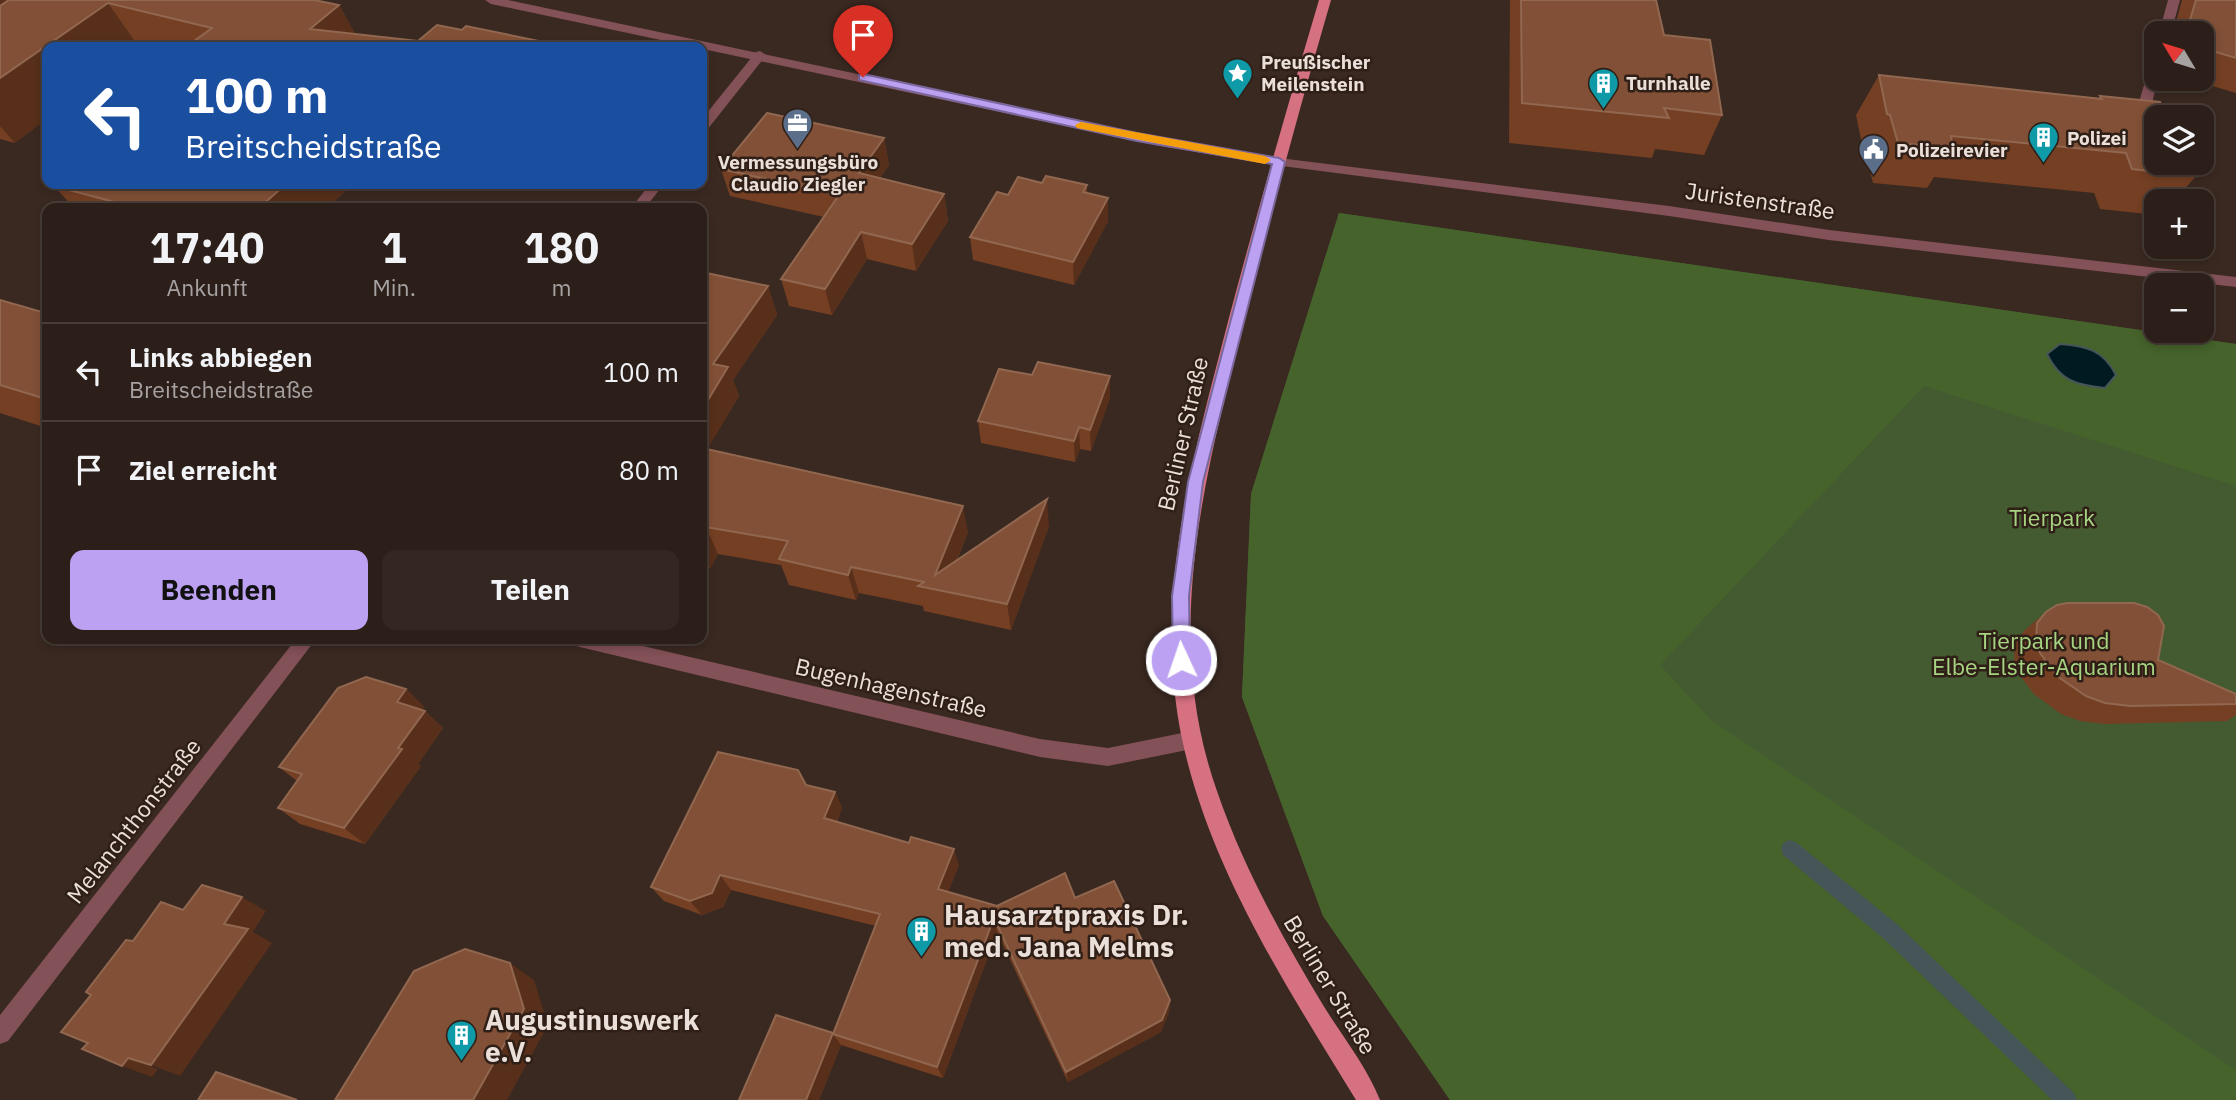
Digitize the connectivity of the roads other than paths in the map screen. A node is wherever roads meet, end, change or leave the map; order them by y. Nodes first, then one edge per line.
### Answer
1 (491, 0) edge
2 (1325, 0) edge
3 (2174, 0) edge
4 (2168, 21) edge
5 (696, 42) edge
6 (707, 44) edge
7 (760, 55) junction
8 (2149, 91) edge
9 (707, 121) edge
10 (2141, 137) edge
11 (1279, 162) junction
12 (653, 189) edge
13 (642, 203) edge
14 (2236, 282) edge
15 (303, 644) edge
16 (601, 644) edge
17 (1192, 740) junction
18 (0, 1033) edge
19 (1368, 1100) edge

1 - 5 street, Juristenstraße
2 - 11 main road, Berliner Straße
3 - 4 street
6 - 7 street, Juristenstraße
7 - 9 street
7 - 11 street, Juristenstraße
8 - 10 street
11 - 14 street, Juristenstraße
11 - 17 main road, Berliner Straße
12 - 13 street
15 - 18 street, Melanchthonstraße
16 - 17 street, Bugenhagenstraße
17 - 19 main road, Berliner Straße

